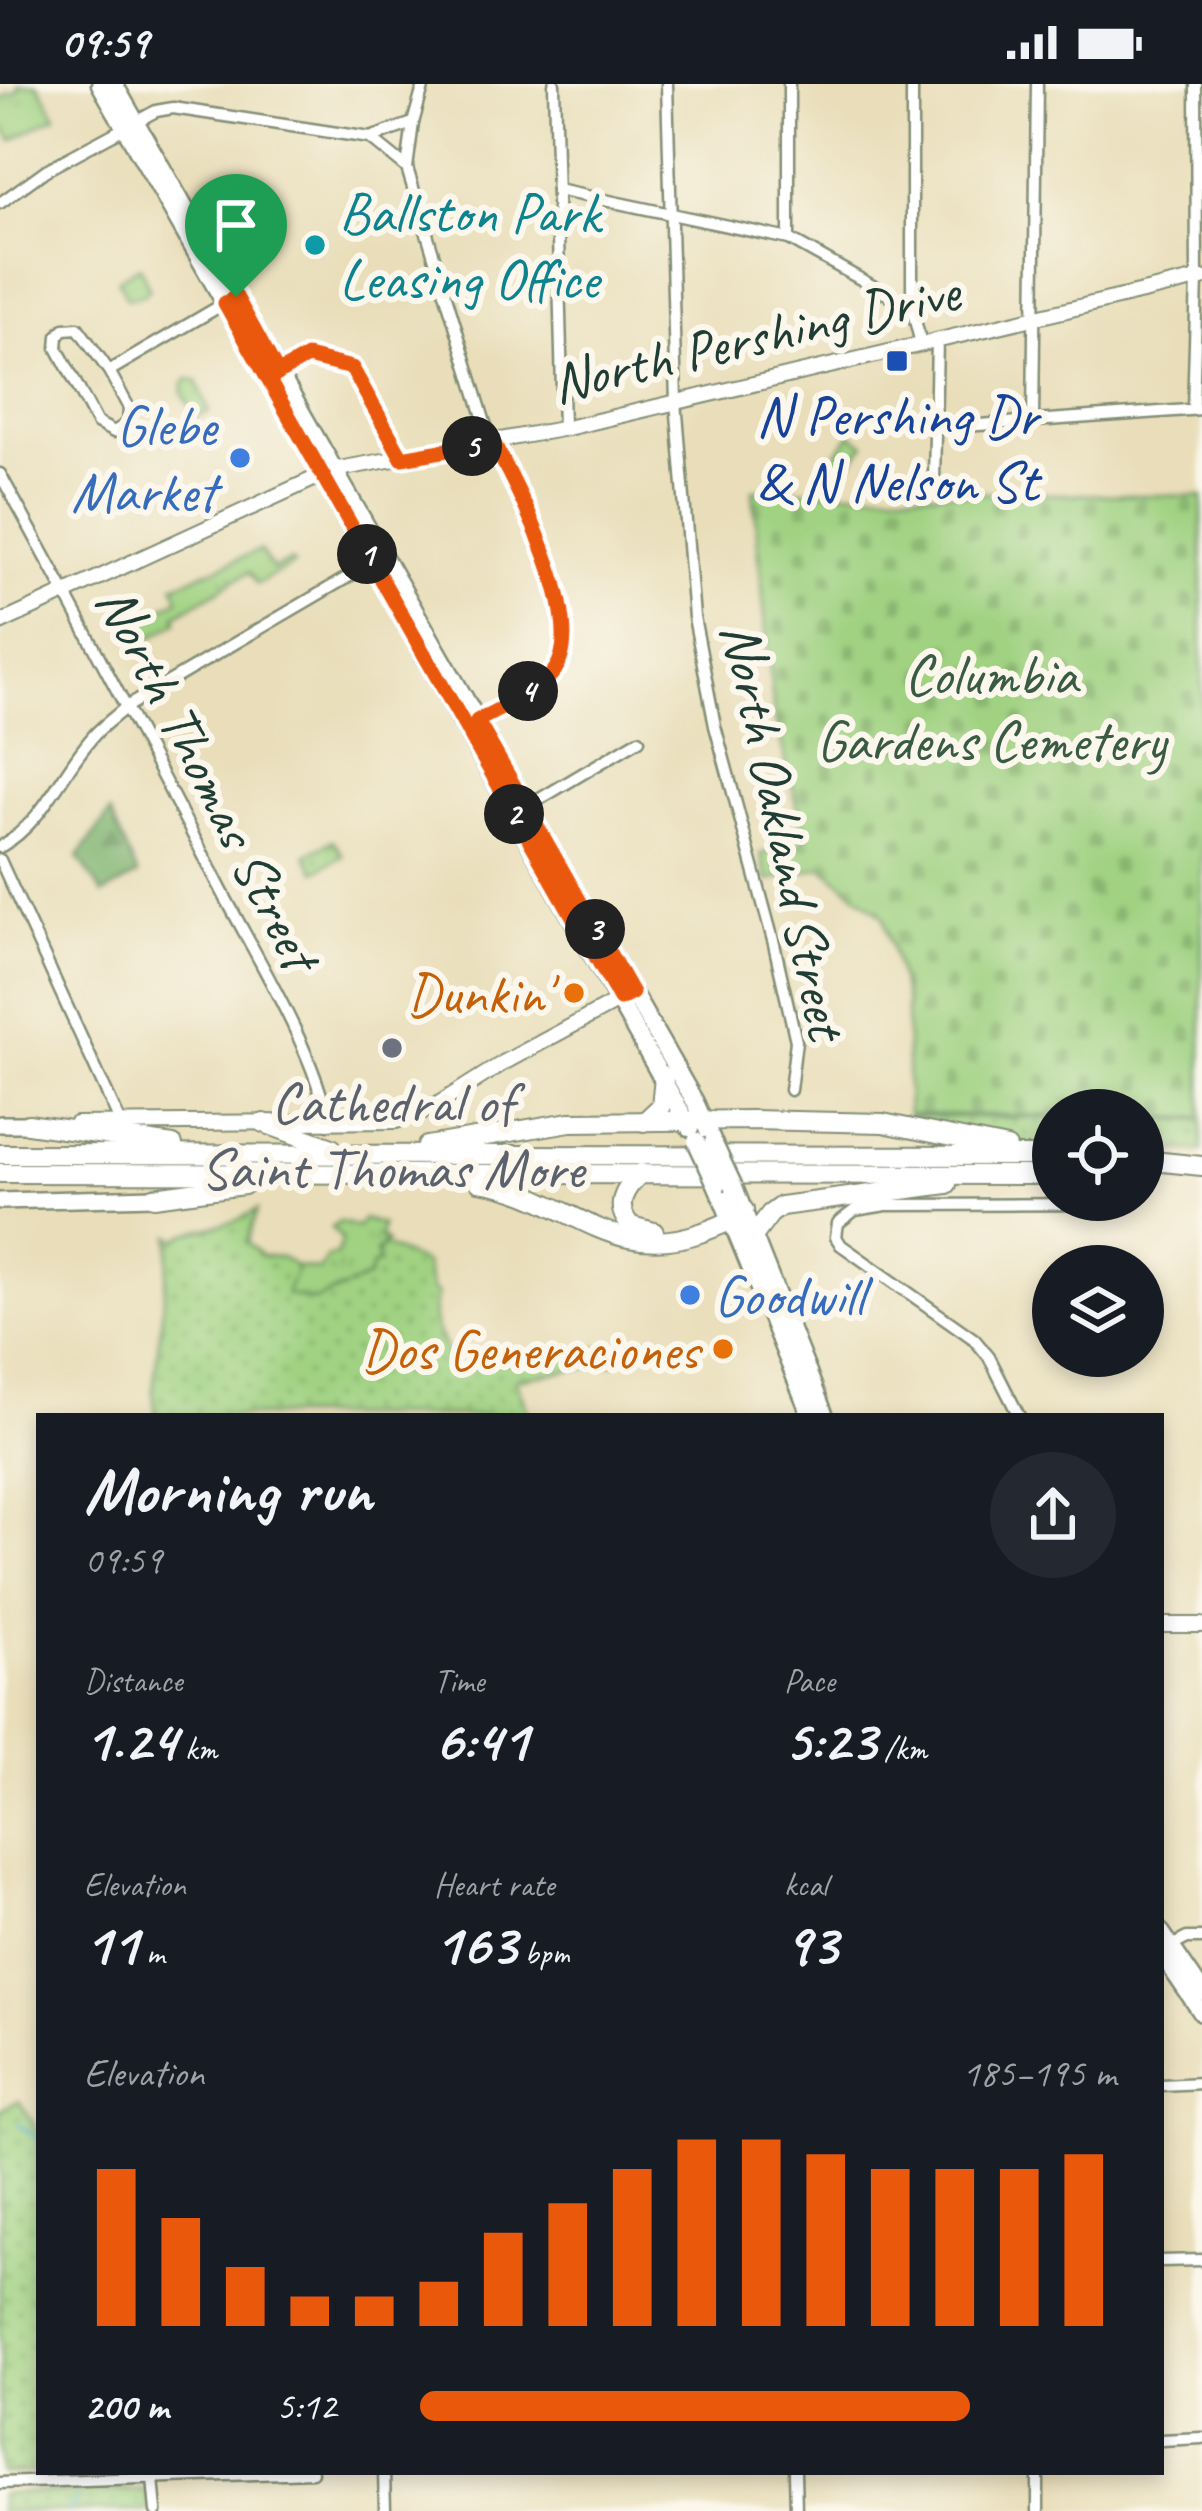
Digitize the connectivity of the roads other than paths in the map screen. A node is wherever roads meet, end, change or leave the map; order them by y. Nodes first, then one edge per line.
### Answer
1 (100, 84) edge
2 (115, 84) edge
3 (424, 84) edge
4 (554, 84) edge
5 (667, 84) edge
6 (788, 84) edge
7 (912, 84) edge
8 (1037, 84) edge
9 (1196, 84) edge
10 (413, 122) junction
11 (130, 124) junction
12 (370, 137) junction
13 (407, 168) junction
14 (556, 190) junction
15 (0, 203) edge
16 (671, 213) junction
17 (789, 239) junction
18 (1200, 278) edge
19 (231, 300) junction
20 (912, 308) junction
21 (1035, 316) junction
22 (929, 342) junction
23 (109, 371) junction
24 (273, 376) junction
25 (676, 402) junction
26 (1197, 410) edge
27 (1034, 422) junction
28 (563, 428) junction
29 (937, 428) junction
30 (493, 442) junction
31 (402, 458) junction
32 (327, 472) junction
33 (0, 474) edge
34 (934, 481) dead end
35 (372, 562) junction
36 (67, 592) junction
37 (0, 623) edge
38 (126, 707) junction
39 (471, 724) junction
40 (639, 740) dead end
41 (519, 810) junction
42 (0, 847) edge
43 (0, 860) edge
44 (626, 996) junction
45 (664, 1077) junction
46 (790, 1090) dead end
47 (695, 1121) junction
48 (644, 1122) junction
49 (264, 1123) junction
50 (0, 1124) edge
51 (28, 1124) junction
52 (121, 1124) junction
53 (328, 1124) junction
54 (0, 1154) edge
55 (225, 1154) junction
56 (347, 1154) junction
57 (387, 1154) junction
58 (1032, 1158) edge
59 (1032, 1162) edge
60 (1164, 1162) edge
61 (1032, 1166) edge
62 (1196, 1166) edge
63 (1164, 1170) edge
64 (397, 1172) junction
65 (0, 1173) edge
66 (640, 1173) junction
67 (318, 1174) junction
68 (998, 1174) junction
69 (154, 1197) joint
70 (0, 1201) edge
71 (1032, 1203) edge
72 (735, 1214) junction
73 (755, 1234) junction
74 (770, 1293) junction
75 (803, 1383) junction
76 (811, 1413) edge
77 (823, 1413) edge
78 (1017, 1413) edge
79 (1164, 1625) edge
80 (1202, 1625) edge
81 (1202, 1938) edge
82 (1164, 1946) edge
83 (1164, 1947) edge
84 (1164, 1948) edge
85 (1202, 1991) edge
86 (1202, 2013) edge
87 (1202, 2083) edge
88 (1164, 2084) edge
89 (1202, 2260) edge
90 (1164, 2261) edge
91 (1202, 2438) edge
92 (1164, 2440) edge
93 (216, 2475) edge
94 (384, 2475) edge
95 (795, 2475) edge
96 (1038, 2475) edge
97 (154, 2478) junction
98 (0, 2483) edge
99 (156, 2511) edge
100 (385, 2511) edge
101 (796, 2511) edge
102 (1038, 2511) edge

1 - 11 main road
2 - 11 main road
3 - 10 street
4 - 14 street
5 - 16 street, North Oakland Street
6 - 17 street
7 - 20 street
8 - 21 street
9 - 18 street
10 - 12 street
10 - 13 street
11 - 12 street
11 - 15 street
11 - 19 main road
12 - 13 street
13 - 30 street
14 - 16 street
14 - 28 street
16 - 17 street
16 - 25 street, North Oakland Street
17 - 20 street
18 - 21 street, North Pershing Drive
18 - 26 street
19 - 23 street
19 - 24 main road
20 - 22 street
21 - 22 street, North Pershing Drive
21 - 27 street
22 - 25 street, North Pershing Drive
22 - 29 street
23 - 23 street
24 - 31 street
24 - 32 main road
25 - 28 street, North Pershing Drive
25 - 46 street, North Oakland Street
26 - 27 street
27 - 29 street
28 - 30 street, North Pershing Drive
29 - 34 street
30 - 31 street, North Pershing Drive
30 - 39 street
31 - 32 street, North Pershing Drive
32 - 35 main road
32 - 36 street, North Pershing Drive
32 - 39 main road
33 - 36 street, North Thomas Street
35 - 38 street
35 - 39 main road
36 - 37 street, North Pershing Drive
36 - 38 street, North Thomas Street
38 - 42 street
38 - 53 street, North Thomas Street
39 - 41 main road
40 - 41 street
41 - 44 main road
43 - 52 street
44 - 45 main road
44 - 47 main road
44 - 53 street
45 - 47 main road
45 - 48 highway
47 - 48 highway
47 - 58 highway
47 - 72 main road, bridge
48 - 57 highway
49 - 52 street
49 - 53 street
49 - 56 highway
50 - 51 main road
51 - 52 street
51 - 55 highway
54 - 55 highway
55 - 56 highway
56 - 57 highway
57 - 59 highway
60 - 62 highway
61 - 68 highway
62 - 63 highway
64 - 66 highway
64 - 67 highway
64 - 72 highway
65 - 67 highway
66 - 68 highway
66 - 72 highway
67 - 69 highway
68 - 73 highway
69 - 70 main road
71 - 78 street
72 - 73 main road
72 - 74 main road
73 - 74 main road
74 - 75 main road
75 - 76 main road
75 - 77 main road
79 - 80 street
81 - 82 street
83 - 85 main road
84 - 86 main road
87 - 88 street
89 - 90 street
91 - 92 street
93 - 97 street
94 - 100 street
95 - 101 street
96 - 102 street
97 - 98 street
97 - 99 street

